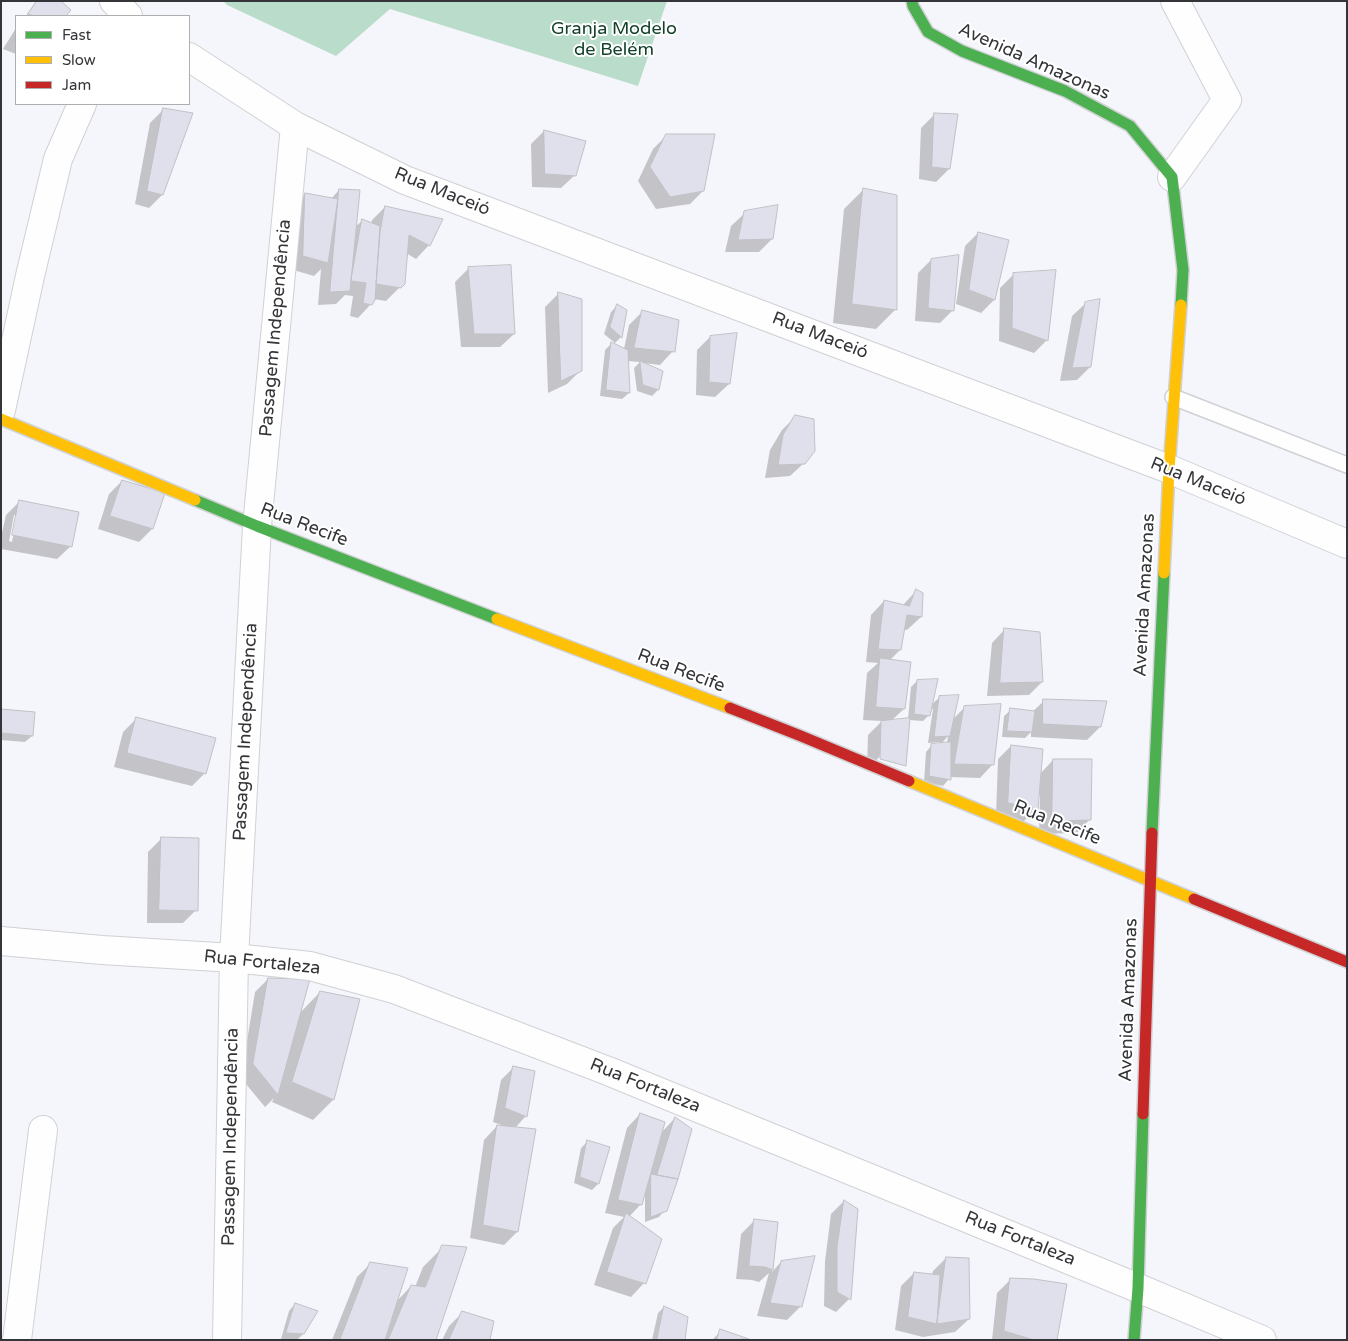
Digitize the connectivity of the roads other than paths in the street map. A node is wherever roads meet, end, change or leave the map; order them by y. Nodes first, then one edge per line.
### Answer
1 (114, 1) edge
2 (912, 1) edge
3 (1175, 1) edge
4 (127, 15) edge
5 (190, 58) edge
6 (82, 105) edge
7 (295, 126) junction
8 (1172, 177) junction
9 (1173, 397) junction
10 (1, 410) edge
11 (1, 419) edge
12 (1347, 465) edge
13 (1169, 469) junction
14 (256, 526) junction
15 (1347, 544) edge
16 (1150, 880) junction
17 (1, 941) edge
18 (234, 958) junction
19 (1347, 962) edge
20 (43, 1130) dead end
21 (1138, 1288) junction
22 (231, 1338) edge
23 (17, 1340) edge
24 (1134, 1340) edge
25 (1262, 1340) edge

1 - 4 street
2 - 8 street, Avenida Amazonas
3 - 8 street
5 - 7 street, Rua Maceió
6 - 10 street
7 - 13 street, Rua Maceió
7 - 14 street, Passagem Independência
8 - 9 street, Avenida Amazonas
9 - 12 lane
9 - 13 street, Avenida Amazonas
11 - 14 street, Rua Recife
13 - 15 street, Rua Maceió
13 - 16 street, Avenida Amazonas
14 - 16 street, Rua Recife
14 - 18 street, Passagem Independência
16 - 19 street, Rua Recife
16 - 21 street, Avenida Amazonas
17 - 18 street, Rua Fortaleza
18 - 21 street, Rua Fortaleza
18 - 22 street, Passagem Independência
20 - 23 street
21 - 24 street, Avenida Amazonas
21 - 25 street, Rua Fortaleza

